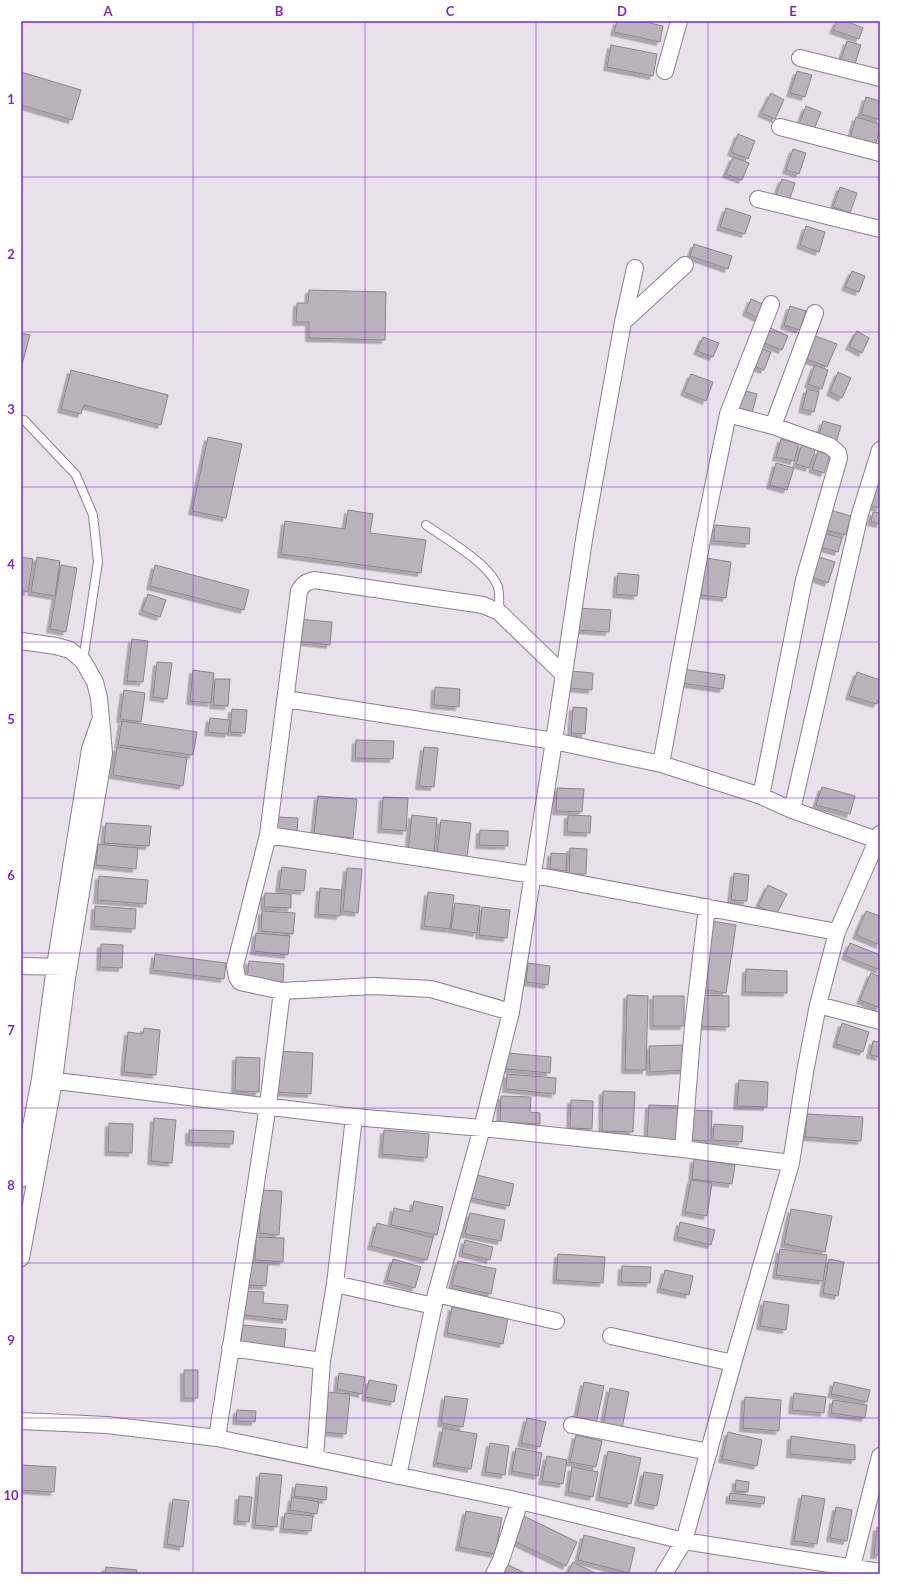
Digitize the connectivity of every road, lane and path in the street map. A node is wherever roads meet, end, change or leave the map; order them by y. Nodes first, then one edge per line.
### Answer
1 (679, 21) edge
2 (800, 58) dead end
3 (664, 70) dead end
4 (880, 78) edge
5 (780, 128) dead end
6 (880, 153) edge
7 (758, 199) dead end
8 (880, 229) edge
9 (685, 265) dead end
10 (635, 268) dead end
11 (771, 304) dead end
12 (815, 313) dead end
13 (623, 322) junction
14 (728, 414) junction
15 (24, 420) dead end
16 (773, 426) junction
17 (880, 450) edge
18 (426, 525) dead end
19 (500, 612) junction
20 (21, 641) edge
21 (83, 661) junction
22 (564, 675) junction
23 (286, 699) junction
24 (554, 741) junction
25 (661, 764) junction
26 (761, 796) junction
27 (792, 810) junction
28 (268, 835) junction
29 (879, 837) edge
30 (534, 875) junction
31 (707, 907) junction
32 (837, 932) junction
33 (21, 966) edge
34 (61, 972) junction
35 (21, 976) edge
36 (282, 991) junction
37 (818, 1005) junction
38 (511, 1012) junction
39 (880, 1020) edge
40 (47, 1080) junction
41 (268, 1105) junction
42 (354, 1117) junction
43 (482, 1128) junction
44 (683, 1149) junction
45 (791, 1163) junction
46 (21, 1179) edge
47 (21, 1258) edge
48 (335, 1284) junction
49 (435, 1300) junction
50 (556, 1321) dead end
51 (611, 1336) dead end
52 (230, 1348) junction
53 (322, 1361) junction
54 (733, 1363) junction
55 (21, 1421) edge
56 (572, 1425) dead end
57 (216, 1438) junction
58 (709, 1452) junction
59 (880, 1456) edge
60 (315, 1458) junction
61 (398, 1476) junction
62 (520, 1501) junction
63 (684, 1541) junction
64 (852, 1567) junction
65 (880, 1572) edge
66 (494, 1574) edge
67 (664, 1574) edge

1 - 3 street
2 - 4 street
5 - 6 street
7 - 8 street
9 - 13 street
10 - 13 street
11 - 14 street
12 - 16 street
13 - 22 street
14 - 16 street
14 - 25 street
15 - 21 lane
16 - 26 street
17 - 27 street
18 - 19 lane
19 - 22 street
19 - 23 street
20 - 21 street
21 - 34 street
22 - 24 street
23 - 24 street
23 - 28 street
24 - 25 street
24 - 30 street
25 - 26 street
26 - 27 street
27 - 29 street
28 - 30 street
28 - 36 street
29 - 32 street
30 - 31 street
30 - 38 street
31 - 32 street
31 - 44 street
32 - 37 street
33 - 34 street
34 - 35 street
34 - 40 street
36 - 38 street
36 - 41 street
37 - 39 street
37 - 45 street
38 - 43 street
40 - 41 street
40 - 46 street
40 - 47 street
41 - 42 street
41 - 52 street
42 - 43 street
42 - 48 street
43 - 44 street
43 - 49 street
44 - 45 street
45 - 54 street
48 - 49 street
48 - 53 street
49 - 50 street
49 - 61 street
51 - 54 street
52 - 53 street
52 - 57 street
53 - 60 street
54 - 58 street
55 - 57 street
56 - 58 street
57 - 60 street
58 - 63 street
59 - 64 street
60 - 61 street
61 - 62 street
62 - 63 street
62 - 66 street
63 - 64 street
63 - 67 street
64 - 65 street

